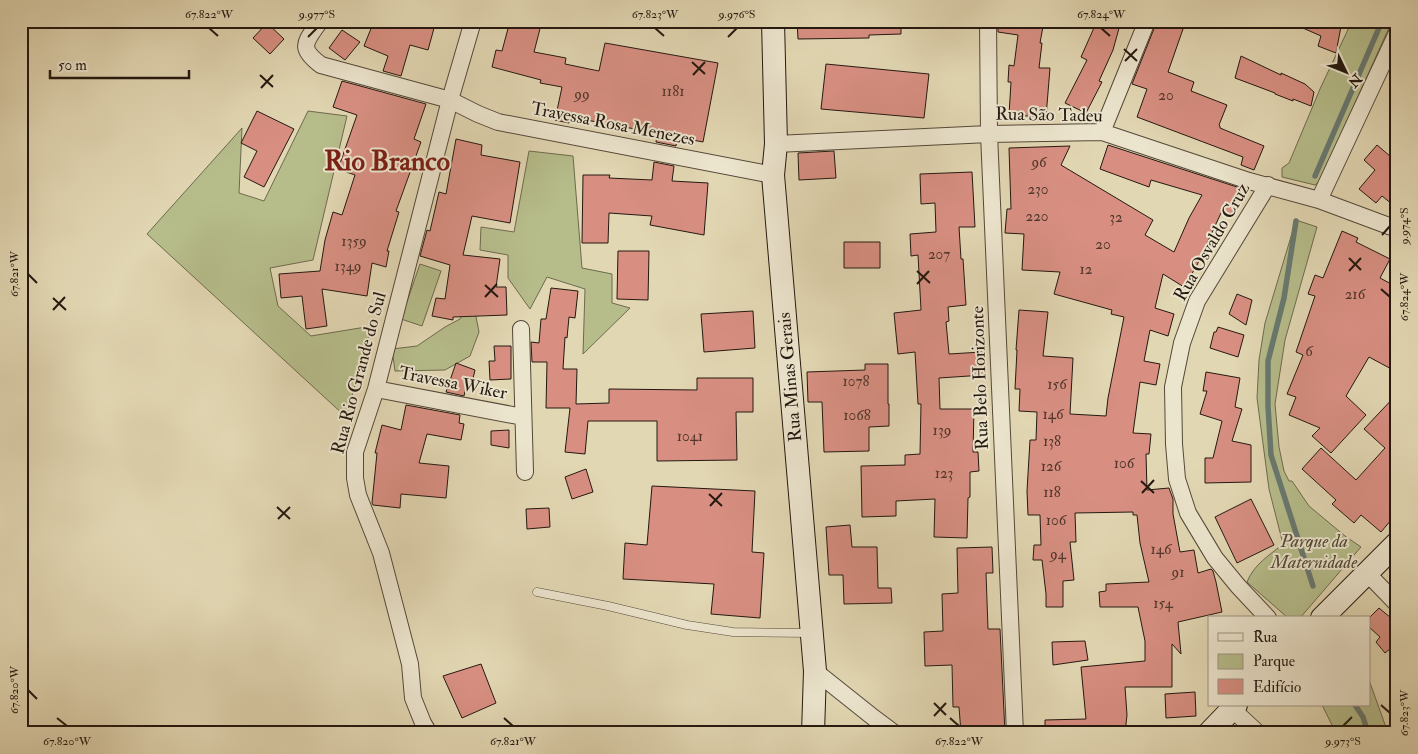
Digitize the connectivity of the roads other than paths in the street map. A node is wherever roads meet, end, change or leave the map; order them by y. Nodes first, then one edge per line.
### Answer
1 (320, 21) edge
2 (473, 21) edge
3 (773, 21) edge
4 (988, 21) edge
5 (1147, 21) edge
6 (1397, 33) edge
7 (450, 100) junction
8 (1102, 132) junction
9 (990, 134) junction
10 (776, 144) junction
11 (773, 175) junction
12 (1268, 185) junction
13 (1315, 199) junction
14 (1397, 229) edge
15 (521, 329) dead end
16 (376, 389) junction
17 (523, 417) junction
18 (525, 472) dead end
19 (1397, 543) edge
20 (1367, 573) junction
21 (537, 592) dead end
22 (1397, 604) edge
23 (1266, 616) edge
24 (1324, 616) edge
25 (812, 633) junction
26 (815, 671) junction
27 (1234, 707) edge
28 (429, 733) edge
29 (813, 733) edge
30 (894, 733) edge
31 (1015, 733) edge
32 (1209, 733) edge
33 (1258, 733) edge

1 - 7 street, Travessa Rosa Menezes
2 - 7 street, Rua Rio Grande do Sul
3 - 10 street, Rua Minas Gerais
4 - 9 street, Rua Belo Horizonte
5 - 8 street
6 - 13 street
7 - 11 street, Travessa Rosa Menezes
7 - 16 street, Rua Rio Grande do Sul
8 - 9 street, Rua São Tadeu
8 - 12 street, Rua São Tadeu
9 - 10 street, Rua São Tadeu
9 - 31 street, Rua Belo Horizonte
10 - 11 street, Rua Minas Gerais
11 - 25 street, Rua Minas Gerais
12 - 13 street, Rua São Tadeu
12 - 23 street, Rua Osvaldo Cruz
13 - 14 street, Rua São Tadeu
15 - 17 street
16 - 17 street, Travessa Wiker
16 - 28 street, Rua Rio Grande do Sul
17 - 18 street
19 - 20 street
20 - 22 street
20 - 24 street
21 - 25 lane
25 - 26 street, Rua Minas Gerais
26 - 29 street, Rua Minas Gerais
26 - 30 street
27 - 32 street
27 - 33 street

